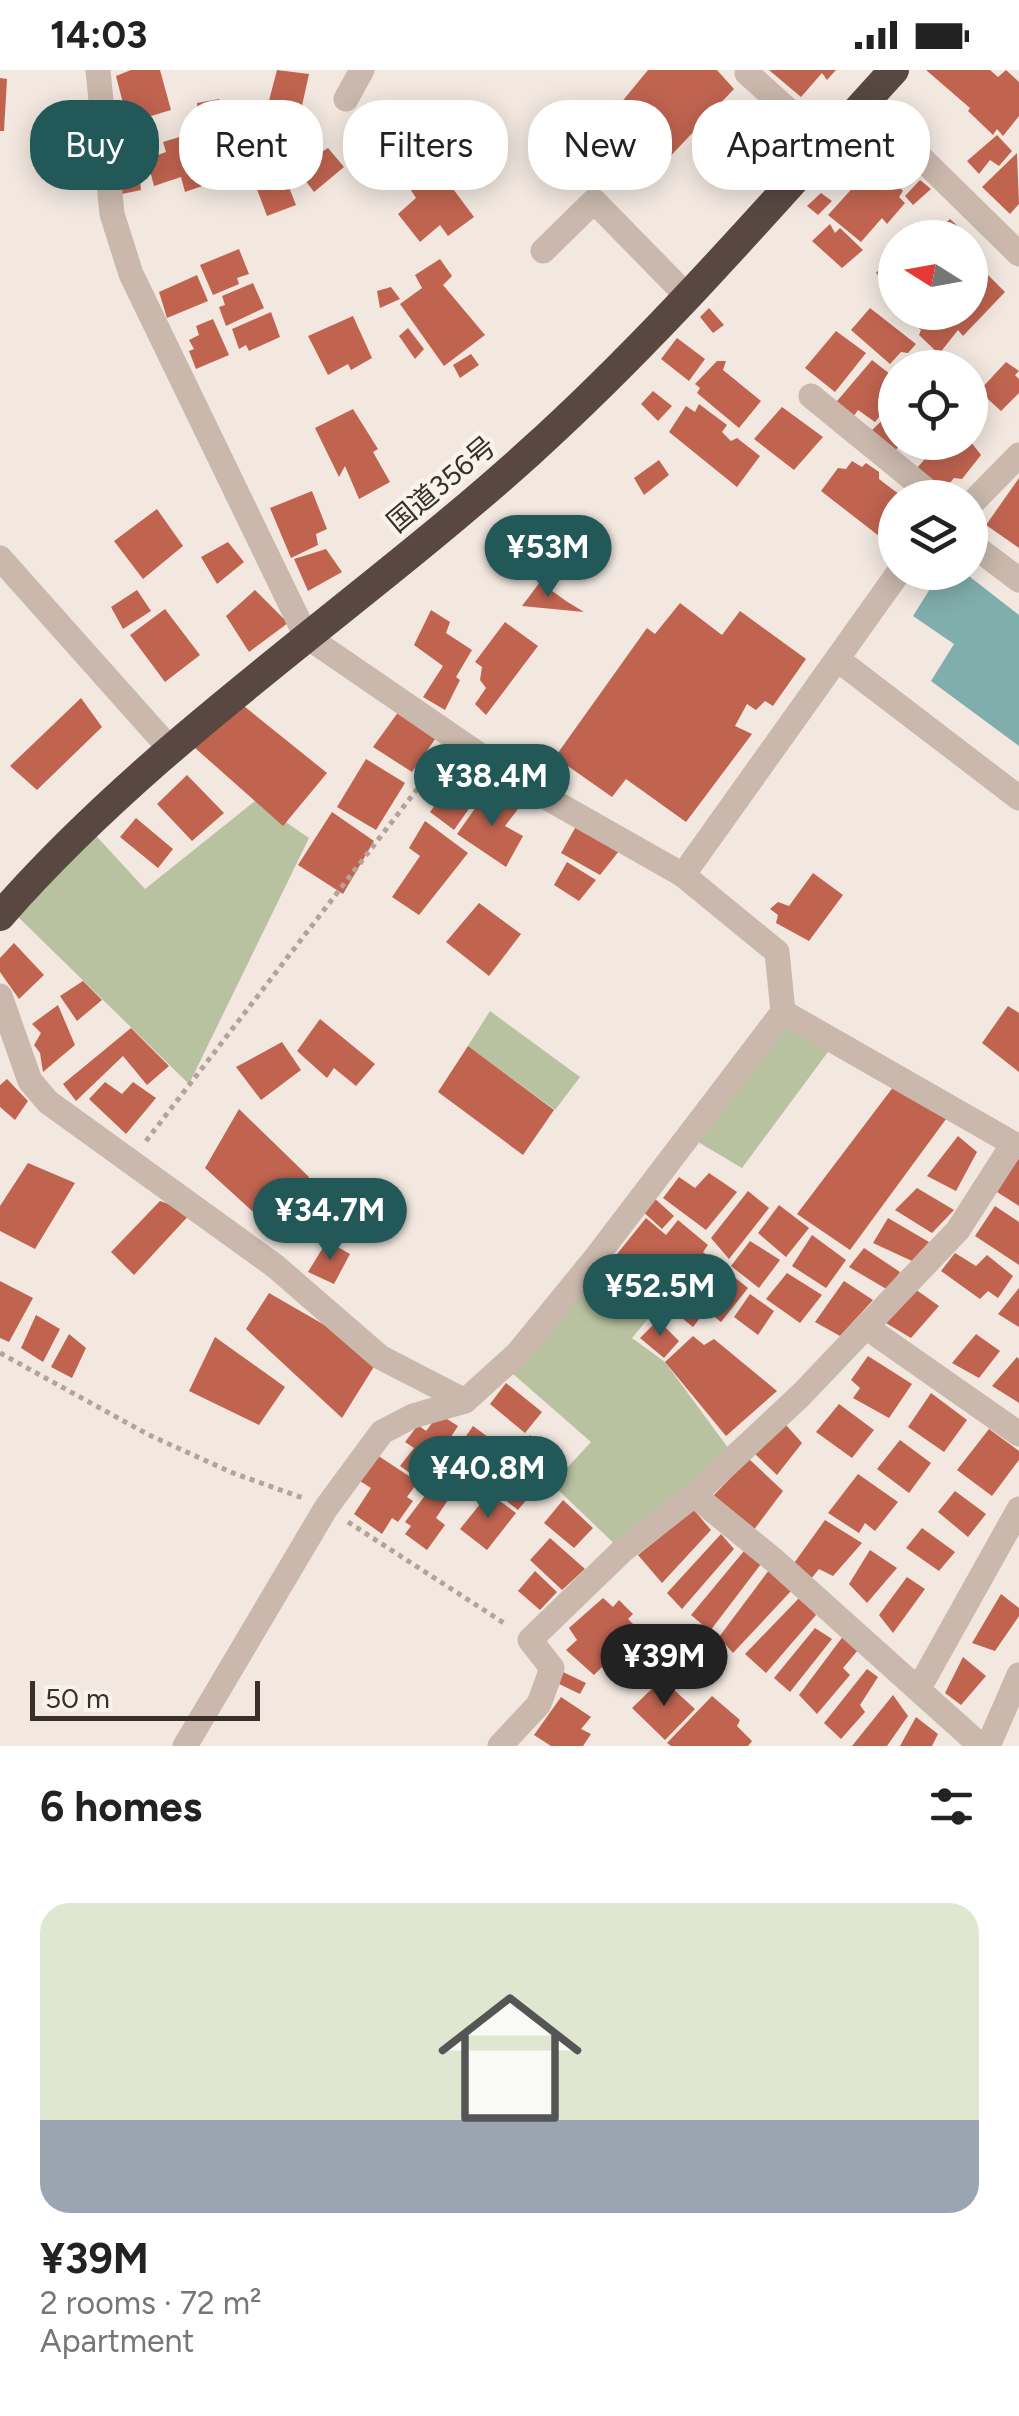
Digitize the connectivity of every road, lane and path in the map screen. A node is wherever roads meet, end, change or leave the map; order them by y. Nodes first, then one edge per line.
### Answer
1 (98, 70) edge
2 (362, 70) edge
3 (894, 70) edge
4 (747, 73) dead end
5 (346, 98) dead end
6 (777, 100) edge
7 (866, 100) edge
8 (930, 167) edge
9 (787, 190) edge
10 (543, 250) dead end
11 (1019, 254) edge
12 (688, 298) junction
13 (811, 396) dead end
14 (1019, 455) edge
15 (914, 480) edge
16 (988, 487) edge
17 (988, 557) edge
18 (0, 558) edge
19 (1019, 580) edge
20 (887, 590) edge
21 (306, 636) junction
22 (837, 659) junction
23 (456, 740) junction
24 (172, 751) junction
25 (1019, 798) edge
26 (683, 875) junction
27 (0, 916) edge
28 (0, 996) edge
29 (784, 1012) junction
30 (1016, 1146) edge
31 (129, 1162) junction
32 (866, 1327) junction
33 (0, 1353) edge
34 (465, 1401) junction
35 (1019, 1434) edge
36 (694, 1495) junction
37 (326, 1508) junction
38 (1019, 1509) edge
39 (530, 1640) junction
40 (1019, 1675) edge
41 (919, 1688) junction
42 (193, 1743) edge
43 (500, 1746) edge
44 (985, 1746) edge

1 - 21 street
2 - 5 street
3 - 7 highway, 国道356号
4 - 6 street
8 - 11 street
9 - 12 highway, 国道356号
10 - 12 street
12 - 21 highway, 国道356号
13 - 15 street
14 - 16 street
17 - 19 street
18 - 24 street
20 - 22 street
21 - 23 street
21 - 24 highway, 国道356号
22 - 25 street
22 - 26 street
23 - 26 street
23 - 31 path
24 - 27 highway, 国道356号
26 - 29 street
28 - 31 street
29 - 30 street
29 - 34 street
30 - 32 street
31 - 34 street
32 - 35 street
32 - 36 street
33 - 37 path
34 - 37 street
36 - 39 street
36 - 41 street
37 - 39 path
37 - 42 street
38 - 41 street
39 - 43 street
40 - 44 street
41 - 44 street

